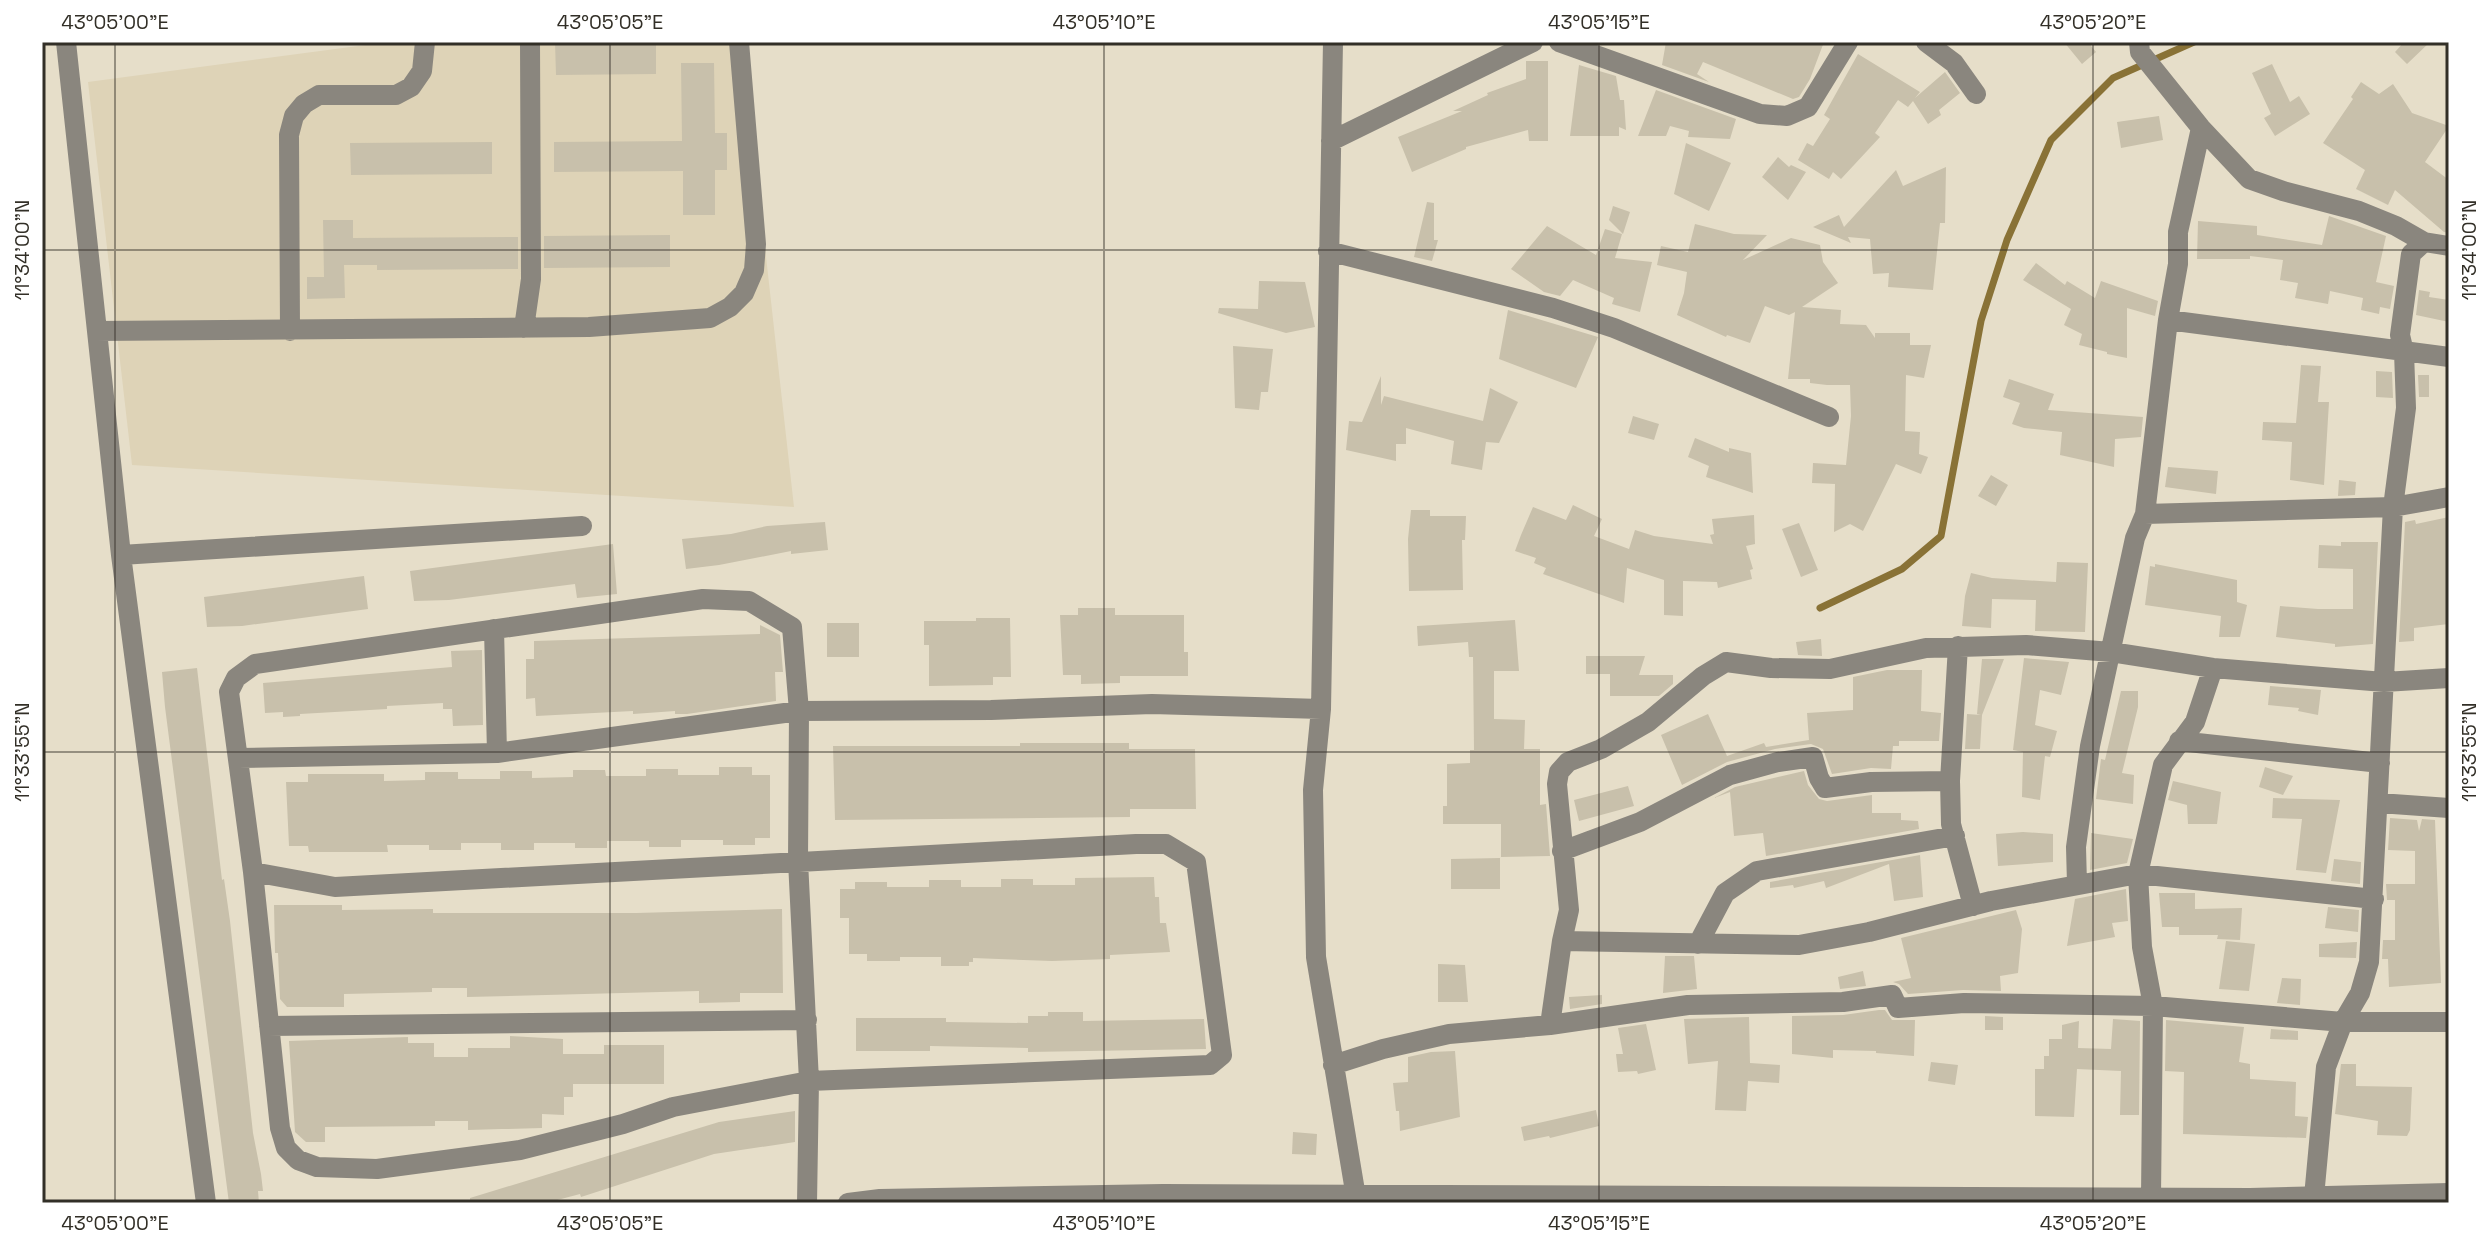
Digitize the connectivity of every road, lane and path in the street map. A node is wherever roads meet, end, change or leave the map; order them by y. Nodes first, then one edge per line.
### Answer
1 (66, 42) edge
2 (425, 42) edge
3 (530, 42) edge
4 (739, 42) edge
5 (1333, 42) edge
6 (1533, 42) edge
7 (1559, 42) edge
8 (1848, 42) edge
9 (1926, 42) edge
10 (2139, 42) edge
11 (1976, 94) dead end
12 (2201, 128) junction
13 (1331, 141) junction
14 (2424, 242) junction
15 (2449, 246) edge
16 (1328, 251) junction
17 (2168, 320) junction
18 (524, 328) junction
19 (97, 331) junction
20 (290, 331) junction
21 (2404, 352) junction
22 (2449, 357) edge
23 (1829, 417) dead end
24 (2449, 497) edge
25 (2393, 507) junction
26 (2145, 514) junction
27 (582, 526) dead end
28 (121, 555) junction
29 (494, 629) junction
30 (1958, 646) junction
31 (2111, 652) junction
32 (2213, 668) junction
33 (2449, 678) edge
34 (2384, 682) junction
35 (1321, 709) junction
36 (799, 711) junction
37 (2179, 741) junction
38 (497, 753) junction
39 (238, 758) junction
40 (2380, 763) junction
41 (1950, 781) junction
42 (2379, 803) junction
43 (2449, 808) edge
44 (1955, 836) junction
45 (1562, 851) junction
46 (798, 861) junction
47 (253, 872) junction
48 (2138, 874) junction
49 (2077, 884) junction
50 (2374, 899) junction
51 (1973, 906) junction
52 (1562, 941) junction
53 (1698, 944) junction
54 (2153, 1006) junction
55 (807, 1020) junction
56 (2343, 1022) junction
57 (2449, 1022) edge
58 (1550, 1025) junction
59 (269, 1026) junction
60 (1333, 1065) junction
61 (809, 1081) junction
62 (2449, 1193) edge
63 (2151, 1197) junction
64 (2314, 1197) junction
65 (1163, 1198) edge
66 (1356, 1199) edge
67 (2224, 1200) edge
68 (206, 1203) edge
69 (807, 1203) edge
70 (848, 1203) edge

1 - 19 street
2 - 20 street
3 - 18 street
4 - 18 street
5 - 13 street
6 - 13 street
7 - 8 street
9 - 11 street
10 - 12 street
12 - 14 street
12 - 17 street
13 - 16 street
14 - 15 street
14 - 21 street
16 - 23 street
16 - 35 street
17 - 21 street
17 - 26 street
18 - 20 street
19 - 20 street
19 - 28 street
21 - 22 street
21 - 25 street
24 - 25 street
25 - 26 street
25 - 34 street
26 - 31 street
27 - 28 street
28 - 68 street
29 - 36 street
29 - 38 street
29 - 39 street
30 - 31 street
30 - 41 street
30 - 45 street
31 - 32 street
31 - 49 street
32 - 34 street
32 - 37 street
33 - 34 street
34 - 40 street
35 - 36 street
35 - 60 street
36 - 38 street
36 - 46 street
37 - 40 street
37 - 48 street
38 - 39 street
39 - 47 street
40 - 42 street
41 - 44 street
41 - 45 street
42 - 43 street
42 - 50 street
44 - 51 street
44 - 53 street
45 - 52 street
46 - 47 street
46 - 55 street
46 - 61 street
47 - 59 street
48 - 49 street
48 - 50 street
48 - 54 street
49 - 51 street
50 - 56 street
51 - 53 street
52 - 53 street
52 - 58 street
54 - 56 street
54 - 58 street
54 - 63 street
55 - 59 street
55 - 61 street
56 - 57 street
56 - 64 street
58 - 60 street
59 - 61 street
60 - 66 street
61 - 69 street
62 - 64 street
63 - 66 street
63 - 67 street
64 - 67 street
65 - 66 street
65 - 70 street

